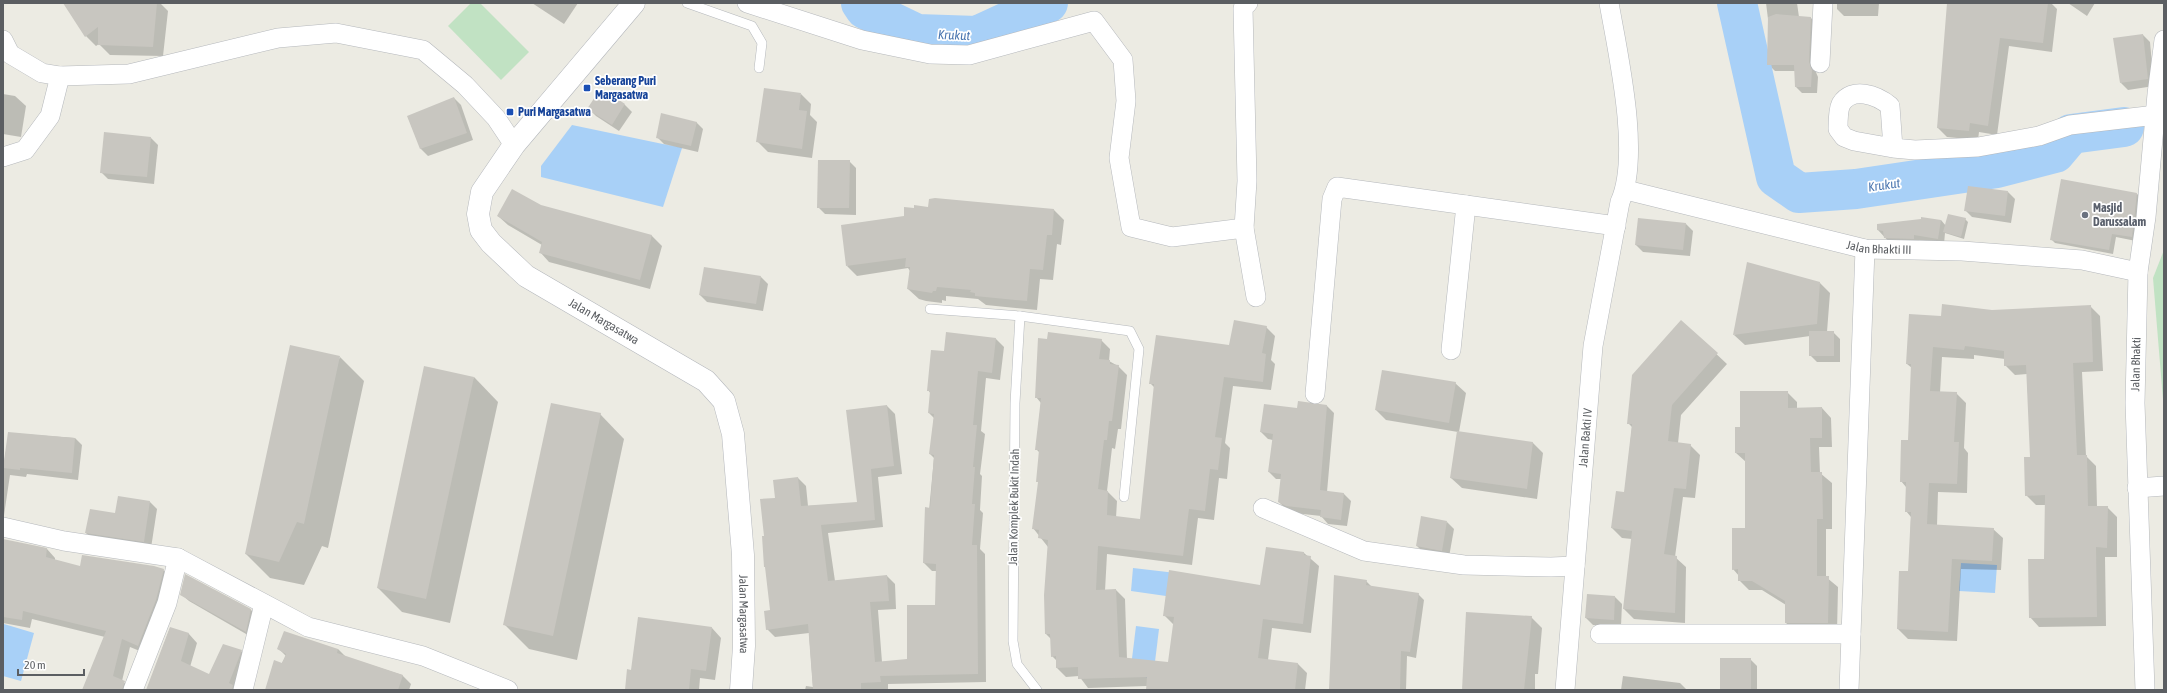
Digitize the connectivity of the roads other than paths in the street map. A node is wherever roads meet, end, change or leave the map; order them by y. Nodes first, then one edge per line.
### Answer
1 (634, 3) edge
2 (687, 3) edge
3 (747, 3) edge
4 (1248, 3) edge
5 (1609, 3) edge
6 (1823, 3) edge
7 (3, 40) edge
8 (2164, 40) edge
9 (1820, 63) dead end
10 (759, 68) dead end
11 (60, 76) junction
12 (2156, 113) junction
13 (514, 146) junction
14 (1893, 148) dead end
15 (3, 157) edge
16 (1626, 190) junction
17 (1466, 205) junction
18 (1616, 226) junction
19 (1244, 228) junction
20 (1865, 249) junction
21 (2138, 272) junction
22 (1256, 297) dead end
23 (930, 309) dead end
24 (1020, 316) junction
25 (1450, 350) dead end
26 (1315, 394) dead end
27 (2164, 486) edge
28 (2137, 488) junction
29 (1124, 497) dead end
30 (1263, 508) dead end
31 (3, 527) edge
32 (178, 558) junction
33 (1576, 566) junction
34 (264, 604) junction
35 (1600, 634) dead end
36 (1851, 634) junction
37 (133, 690) edge
38 (243, 690) edge
39 (508, 690) edge
40 (741, 690) edge
41 (1037, 690) edge
42 (1565, 690) edge
43 (1849, 690) edge
44 (2146, 690) edge

1 - 13 street, Jalan Margasatwa
2 - 10 lane
3 - 19 street
4 - 19 street
5 - 16 street, Jalan Bakti IV
6 - 9 street
7 - 11 street
8 - 12 street, Jalan Bhakti
11 - 13 street
11 - 15 street
12 - 14 street
12 - 21 street, Jalan Bhakti
13 - 40 street, Jalan Margasatwa
16 - 18 street, Jalan Bakti IV
16 - 20 street, Jalan Bhakti III
17 - 18 street
17 - 25 street
17 - 26 street
18 - 33 street, Jalan Bakti IV
19 - 22 street
20 - 21 street, Jalan Bhakti III
20 - 36 street
21 - 28 street, Jalan Bhakti
23 - 24 lane
24 - 29 lane
24 - 41 lane, Jalan Komplek Bukit Indah
27 - 28 street
28 - 44 street, Jalan Bhakti
30 - 33 street
31 - 32 street
32 - 34 street
32 - 37 street
33 - 42 street, Jalan Bakti IV
34 - 38 street
34 - 39 street
35 - 36 street
36 - 43 street

